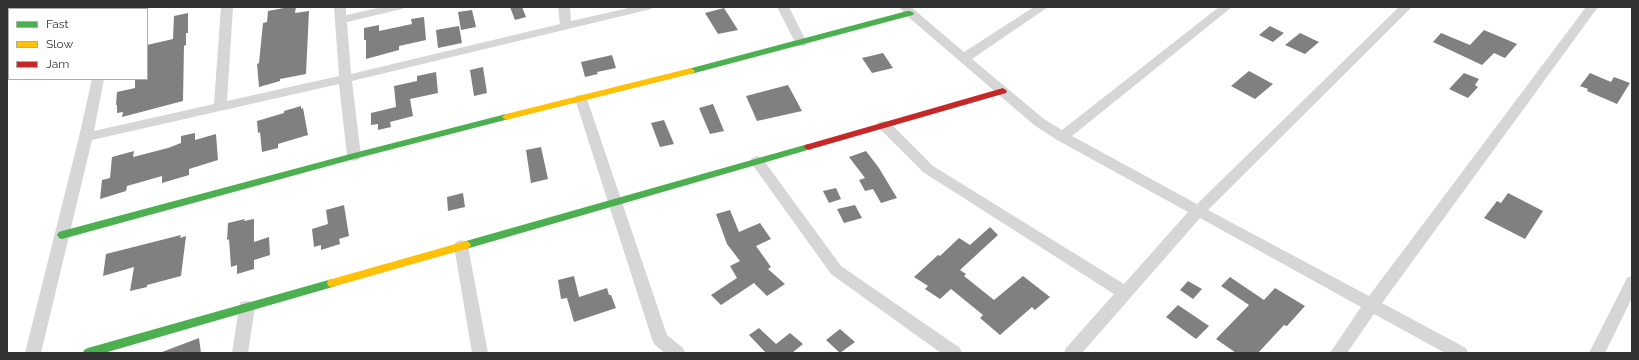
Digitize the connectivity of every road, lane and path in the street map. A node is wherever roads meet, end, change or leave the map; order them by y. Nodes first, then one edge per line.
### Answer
1 (227, 7) edge
2 (340, 7) edge
3 (398, 7) edge
4 (564, 7) edge
5 (647, 7) edge
6 (782, 7) edge
7 (1042, 7) edge
8 (1226, 7) edge
9 (1406, 7) edge
10 (1592, 7) edge
11 (908, 10) edge
12 (341, 20) junction
13 (566, 26) junction
14 (801, 43) junction
15 (964, 58) junction
16 (345, 79) junction
17 (98, 80) edge
18 (1003, 91) junction
19 (581, 100) junction
20 (220, 107) junction
21 (884, 125) junction
22 (1062, 137) junction
23 (86, 138) junction
24 (354, 156) junction
25 (757, 161) junction
26 (614, 202) junction
27 (1198, 211) junction
28 (62, 235) junction
29 (461, 246) junction
30 (1632, 282) edge
31 (1125, 293) junction
32 (1372, 305) junction
33 (247, 307) junction
34 (33, 353) edge
35 (88, 353) edge
36 (240, 353) edge
37 (480, 353) edge
38 (677, 353) edge
39 (954, 353) edge
40 (1072, 353) edge
41 (1338, 353) edge
42 (1460, 353) edge
43 (1597, 353) edge

1 - 20 street
2 - 12 street
3 - 12 street
4 - 13 street
5 - 13 street
6 - 14 street
7 - 15 street
8 - 22 street
9 - 27 street
10 - 32 street
11 - 14 street
11 - 15 street
12 - 16 street
13 - 16 street
14 - 19 street
15 - 18 street
16 - 20 street
16 - 24 street
17 - 23 street
18 - 21 street
18 - 22 street
19 - 24 street
19 - 26 street
20 - 23 street
21 - 25 street
21 - 31 street
22 - 27 street
23 - 28 street
24 - 28 street
25 - 26 street
25 - 39 street
26 - 29 street
26 - 38 street
27 - 31 street
27 - 32 street
28 - 34 street
29 - 33 street
29 - 37 street
30 - 43 street
31 - 40 street
32 - 41 street
32 - 42 street
33 - 35 street
33 - 36 street

